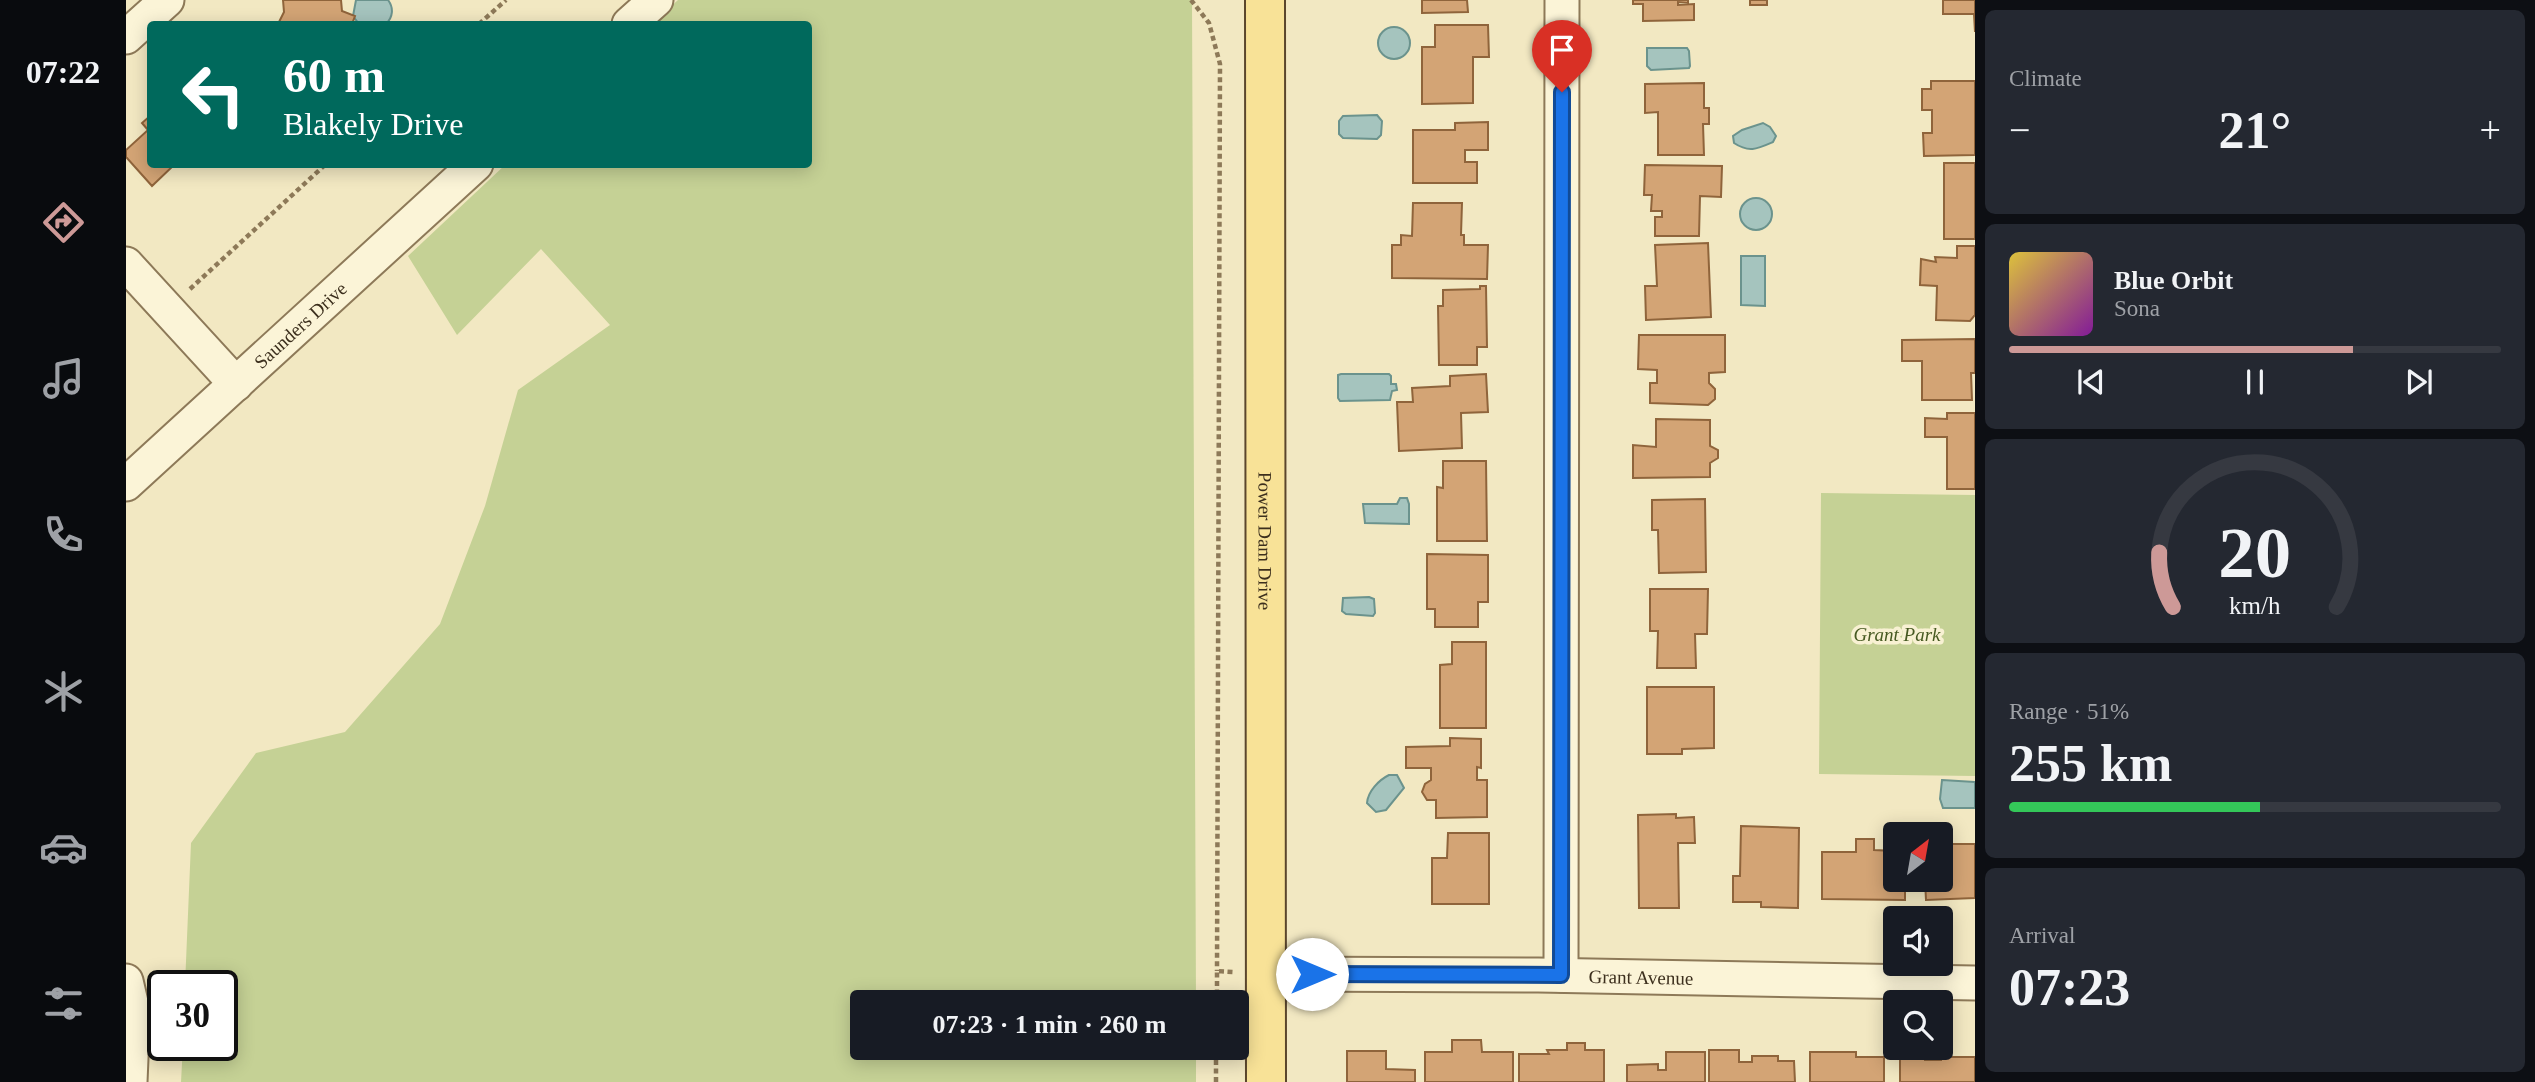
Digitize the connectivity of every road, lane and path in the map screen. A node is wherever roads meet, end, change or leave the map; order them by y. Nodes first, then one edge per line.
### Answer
1 (167, 0) edge
2 (506, 0) edge
3 (656, 0) edge
4 (1191, 0) edge
5 (1265, 0) edge
6 (1562, 0) edge
7 (482, 21) edge
8 (632, 21) edge
9 (126, 37) edge
10 (322, 168) edge
11 (472, 168) edge
12 (126, 264) edge
13 (167, 309) junction
14 (236, 384) junction
15 (126, 484) edge
16 (1217, 971) dead end
17 (1265, 974) junction
18 (1561, 975) junction
19 (126, 981) edge
20 (1975, 983) edge
21 (1216, 1060) edge
22 (130, 1082) edge
23 (1216, 1082) edge
24 (1266, 1082) edge

1 - 9 street
2 - 7 path
3 - 8 street
4 - 16 path
5 - 17 main road, Power Dam Drive
6 - 18 street
10 - 13 path
11 - 14 street, Saunders Drive
12 - 13 street
13 - 14 street
14 - 15 street, Saunders Drive
17 - 18 street, Grant Avenue
17 - 24 main road, Power Dam Drive
18 - 20 street, Grant Avenue
19 - 22 street
21 - 23 path

